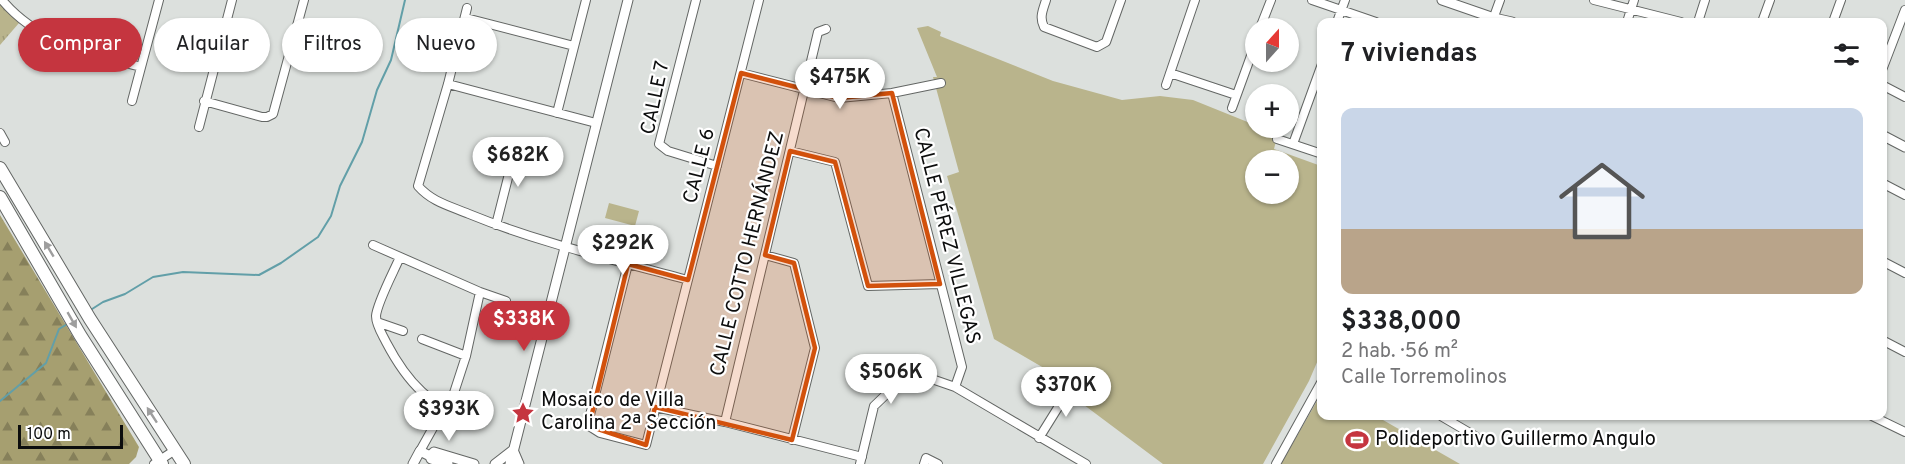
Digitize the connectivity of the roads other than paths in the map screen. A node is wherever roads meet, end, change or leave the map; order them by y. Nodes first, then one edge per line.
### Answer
1 (2, 0) edge
2 (159, 0) edge
3 (232, 0) edge
4 (304, 0) edge
5 (586, 0) edge
6 (628, 0) edge
7 (696, 0) edge
8 (759, 0) edge
9 (1046, 0) edge
10 (1121, 0) edge
11 (1195, 0) edge
12 (1271, 0) edge
13 (1312, 0) edge
14 (1345, 0) edge
15 (1442, 0) edge
16 (1500, 0) edge
17 (1594, 0) edge
18 (1634, 0) edge
19 (1705, 0) edge
20 (1770, 0) edge
21 (1841, 0) edge
22 (467, 8) dead end
23 (1341, 9) junction
24 (1631, 10) junction
25 (1905, 10) edge
26 (21, 18) edge
27 (466, 18) edge
28 (1264, 18) edge
29 (1338, 18) edge
30 (1365, 18) edge
31 (1488, 18) edge
32 (1494, 18) edge
33 (1628, 18) edge
34 (1664, 18) edge
35 (1699, 18) edge
36 (1763, 18) edge
37 (1834, 18) edge
38 (497, 26) edge
39 (826, 29) dead end
40 (574, 46) junction
41 (1887, 57) edge
42 (142, 63) edge
43 (140, 72) edge
44 (451, 72) edge
45 (1245, 72) edge
46 (741, 73) junction
47 (1170, 73) junction
48 (1317, 78) edge
49 (941, 83) dead end
50 (448, 84) junction
51 (1166, 85) dead end
52 (1887, 88) edge
53 (805, 90) junction
54 (1238, 92) junction
55 (892, 93) junction
56 (1905, 97) edge
57 (132, 101) dead end
58 (204, 101) junction
59 (1232, 108) dead end
60 (557, 113) junction
61 (596, 123) junction
62 (199, 127) dead end
63 (0, 133) edge
64 (1887, 138) edge
65 (1277, 139) dead end
66 (5, 142) dead end
67 (1293, 144) junction
68 (516, 146) dead end
69 (1905, 147) edge
70 (790, 151) junction
71 (1317, 152) edge
72 (717, 166) junction
73 (0, 168) edge
74 (1887, 186) edge
75 (1905, 195) edge
76 (0, 197) edge
77 (495, 225) junction
78 (374, 245) dead end
79 (564, 247) junction
80 (765, 255) junction
81 (400, 256) junction
82 (628, 264) junction
83 (1887, 264) edge
84 (1905, 273) edge
85 (688, 280) junction
86 (940, 284) junction
87 (480, 292) junction
88 (506, 301) dead end
89 (377, 322) junction
90 (403, 331) dead end
91 (422, 339) dead end
92 (1887, 343) edge
93 (1905, 352) edge
94 (466, 356) junction
95 (1072, 385) dead end
96 (955, 387) junction
97 (1317, 390) edge
98 (655, 407) junction
99 (444, 408) junction
100 (1450, 420) edge
101 (1880, 420) edge
102 (475, 422) dead end
103 (725, 422) junction
104 (1905, 432) edge
105 (1475, 436) dead end
106 (1039, 438) junction
107 (792, 440) junction
108 (175, 450) junction
109 (513, 450) junction
110 (430, 456) junction
111 (416, 458) edge
112 (861, 460) edge
113 (159, 463) edge
114 (468, 463) edge
115 (184, 464) edge
116 (404, 464) edge
117 (448, 464) edge
118 (495, 464) edge
119 (510, 464) edge
120 (519, 464) edge
121 (924, 464) edge
122 (938, 464) edge
123 (1086, 464) edge
124 (1276, 464) edge

1 - 26 street
2 - 42 street
3 - 58 street
4 - 58 street
5 - 40 street
6 - 61 street
7 - 72 street, CALLE 7
8 - 46 street, CALLE 6
9 - 10 street
11 - 47 street
12 - 28 street
13 - 23 street
14 - 23 street
15 - 31 street
16 - 32 street
17 - 24 street
18 - 24 street
19 - 35 street
20 - 36 street
21 - 37 street
22 - 27 street
23 - 29 street
23 - 30 street
24 - 33 street
24 - 34 street
25 - 41 street
38 - 40 street
39 - 53 street, CALLE COTTO HERNÁNDEZ
40 - 60 street
43 - 57 street
44 - 50 street
45 - 54 street
46 - 53 street
46 - 72 street, CALLE 6
47 - 51 street
47 - 54 street
48 - 67 street
49 - 55 street
50 - 60 street
50 - 77 street
52 - 56 street
53 - 55 street
53 - 70 street, CALLE COTTO HERNÁNDEZ
54 - 59 street
55 - 86 street, CALLE PÉREZ VILLEGAS
58 - 62 street
60 - 61 street
61 - 79 street
63 - 66 street
64 - 69 street
65 - 67 street
67 - 71 street
68 - 77 street
70 - 80 street, CALLE COTTO HERNÁNDEZ
70 - 86 street
72 - 85 street, CALLE 6
108 -> 73 main road
74 - 75 street
76 -> 113 main road
77 - 79 street
78 - 81 street
79 - 82 street
79 - 109 street
80 - 103 street, CALLE COTTO HERNÁNDEZ
80 - 107 street
81 - 87 street
81 - 89 street
82 - 85 street
82 - 98 street, CALLE 6
83 - 84 street
85 - 98 street, CALLE 6
86 - 96 street, CALLE PÉREZ VILLEGAS
87 - 88 street
87 - 94 street
89 - 90 street
89 - 99 street
91 - 94 street
92 - 93 street
94 - 99 street
95 - 106 street
96 - 106 street
96 - 112 street
97 - 124 street
98 - 103 street
99 - 102 street
99 - 111 street
100 - 105 street
101 - 104 street
103 - 107 street
106 - 123 street
107 - 112 street
108 - 113 street
108 - 115 main road
109 - 118 street
109 - 119 street
109 - 120 street
110 - 111 street
110 - 114 street
110 - 117 street
111 - 116 street
121 - 122 street

